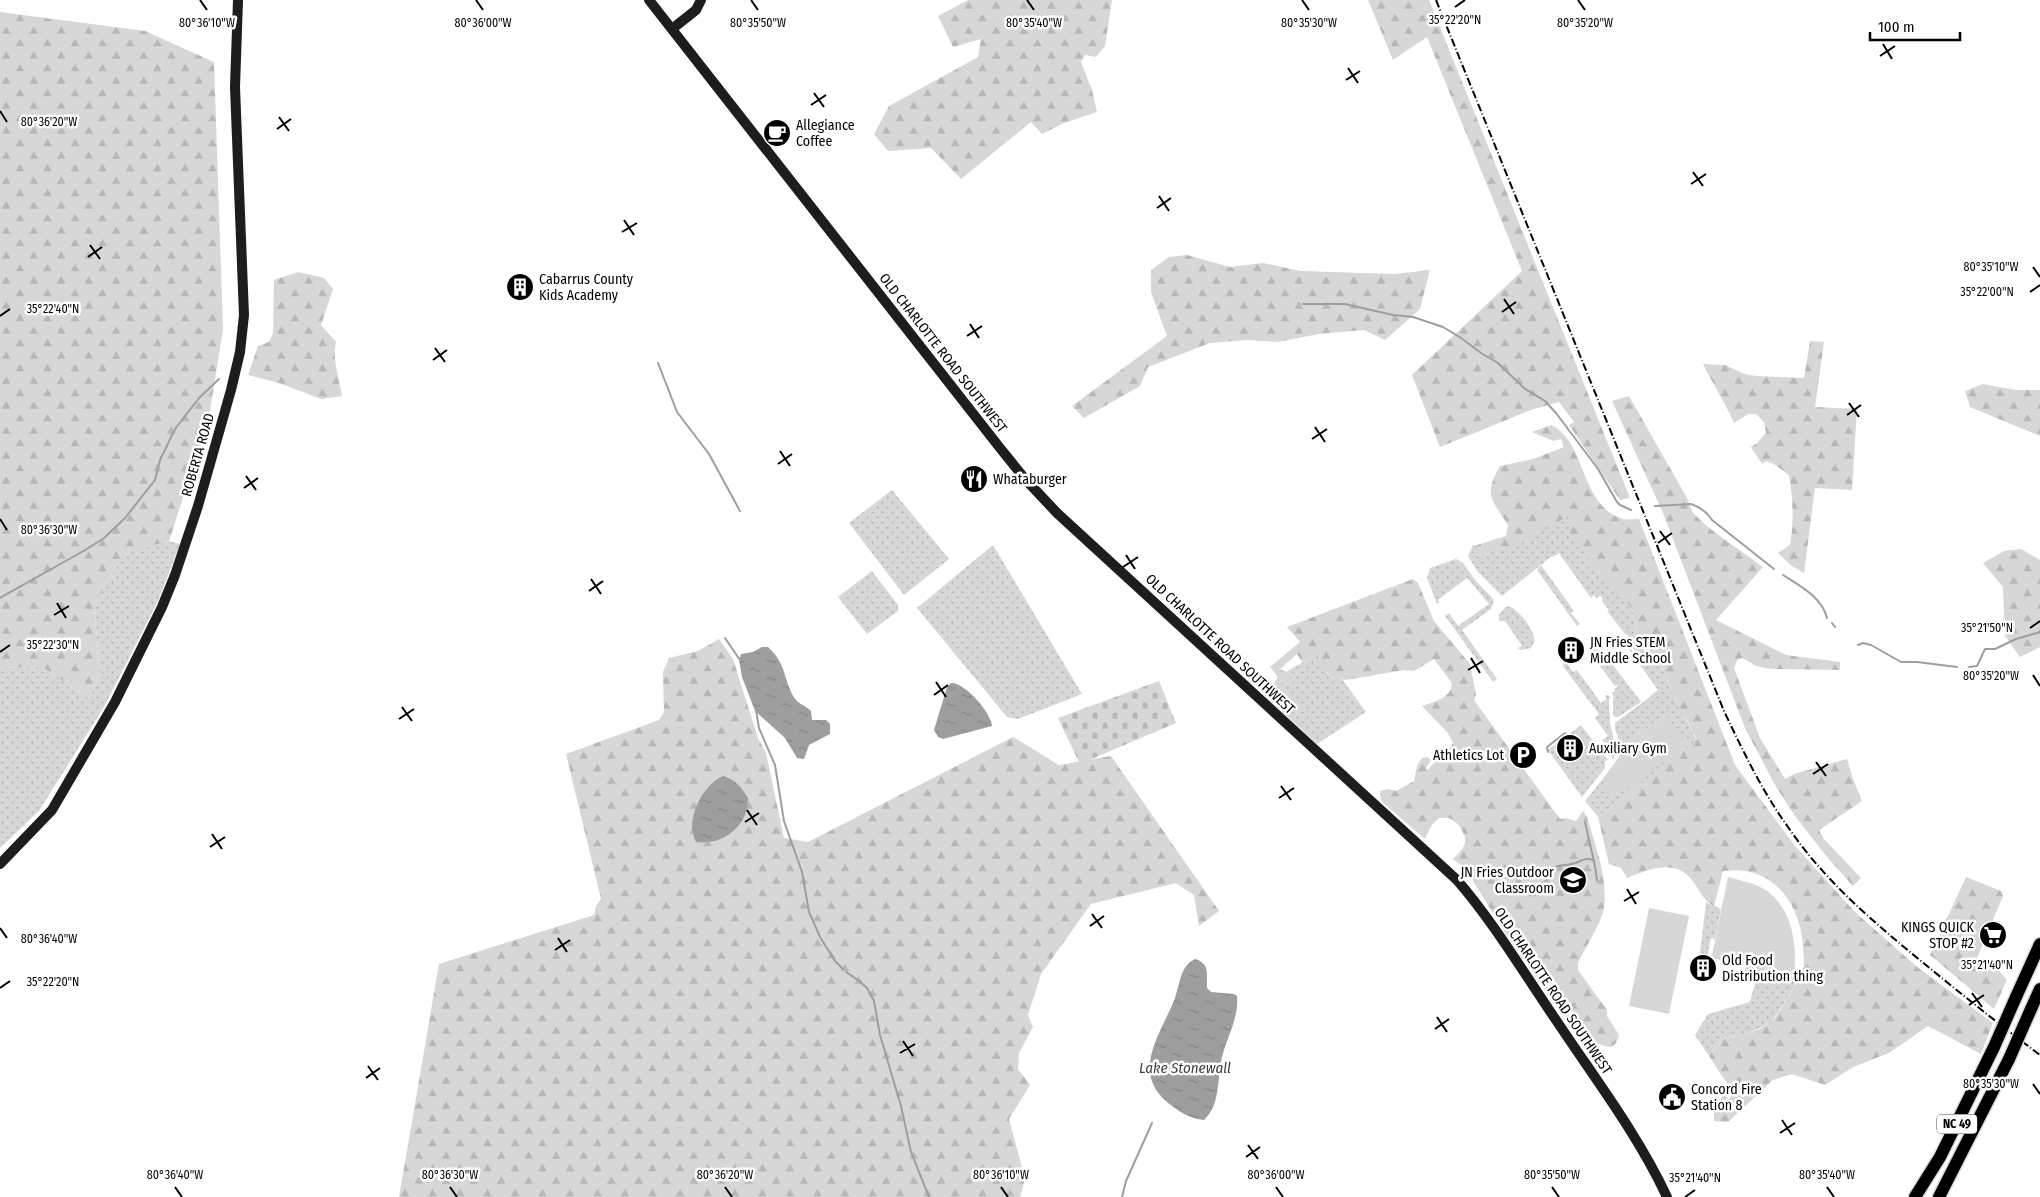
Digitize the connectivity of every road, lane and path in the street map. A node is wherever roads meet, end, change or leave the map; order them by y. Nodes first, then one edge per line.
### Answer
1 (238, 0) edge
2 (649, 0) edge
3 (701, 0) edge
4 (672, 29) junction
5 (0, 864) edge
6 (2040, 944) edge
7 (2040, 990) edge
8 (1666, 1197) edge
9 (1915, 1197) edge
10 (1939, 1197) edge

1 - 5 main road, ROBERTA ROAD
2 - 4 main road, OLD CHARLOTTE ROAD SOUTHWEST
3 - 4 main road
4 - 8 main road, OLD CHARLOTTE ROAD SOUTHWEST
6 - 9 highway, NC 49 / NC 49, bridge
7 - 10 highway, NC 49, bridge

